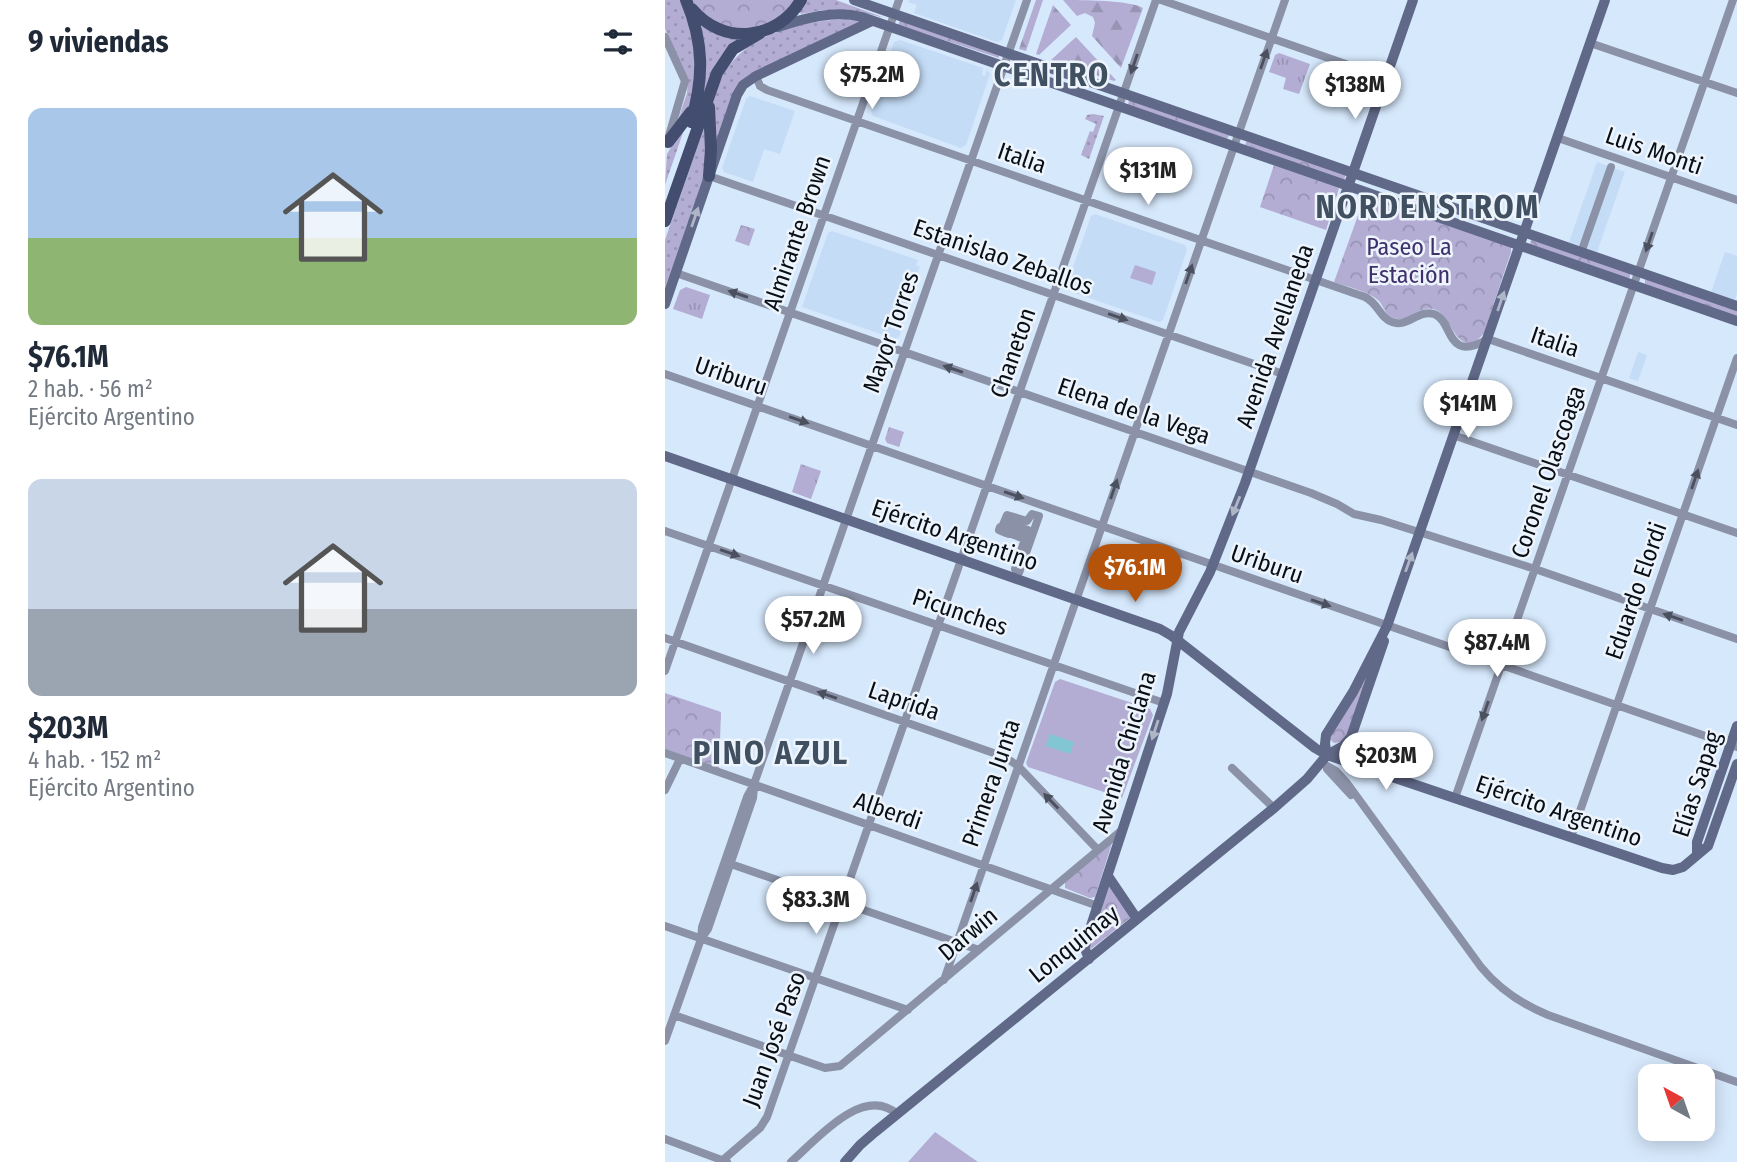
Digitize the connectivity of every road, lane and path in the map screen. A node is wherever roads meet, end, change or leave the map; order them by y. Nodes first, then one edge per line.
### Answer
1 (687, 0) edge
2 (801, 0) edge
3 (854, 0) edge
4 (899, 0) edge
5 (1027, 0) edge
6 (1159, 0) edge
7 (1285, 0) edge
8 (1413, 0) edge
9 (1605, 0) edge
10 (1733, 0) edge
11 (875, 4) edge
12 (894, 13) junction
13 (872, 21) junction
14 (889, 27) junction
15 (764, 31) junction
16 (665, 37) edge
17 (1271, 38) junction
18 (1590, 43) junction
19 (668, 50) edge
20 (1009, 53) junction
21 (1004, 67) junction
22 (756, 76) junction
23 (1386, 79) junction
24 (1705, 82) junction
25 (712, 85) junction
26 (1124, 93) junction
27 (1737, 93) edge
28 (696, 102) junction
29 (1119, 107) junction
30 (856, 121) junction
31 (1238, 133) junction
32 (1558, 138) junction
33 (667, 145) edge
34 (1234, 146) junction
35 (971, 161) junction
36 (1611, 167) dead end
37 (1354, 173) junction
38 (709, 176) junction
39 (1672, 177) junction
40 (1350, 186) junction
41 (665, 197) edge
42 (1737, 200) edge
43 (1086, 201) junction
44 (824, 216) junction
45 (665, 221) edge
46 (1525, 232) junction
47 (1201, 240) junction
48 (1521, 244) junction
49 (1583, 247) dead end
50 (938, 255) junction
51 (1639, 272) junction
52 (676, 273) junction
53 (1317, 280) junction
54 (1634, 284) junction
55 (1053, 295) junction
56 (665, 304) edge
57 (1737, 306) edge
58 (790, 312) junction
59 (1737, 321) edge
60 (1168, 335) junction
61 (1488, 339) junction
62 (904, 352) junction
63 (1737, 358) edge
64 (665, 374) edge
65 (1283, 374) junction
66 (1601, 378) junction
67 (1020, 392) junction
68 (758, 406) junction
69 (1716, 418) junction
70 (1737, 425) edge
71 (1134, 432) junction
72 (1453, 436) junction
73 (871, 446) junction
74 (665, 456) edge
75 (1249, 471) junction
76 (1568, 475) junction
77 (732, 479) junction
78 (987, 486) junction
79 (1683, 514) junction
80 (846, 519) junction
81 (1101, 526) junction
82 (665, 531) edge
83 (1420, 533) junction
84 (1737, 533) edge
85 (709, 546) junction
86 (961, 559) junction
87 (1213, 565) junction
88 (1535, 569) junction
89 (1019, 573) joint
90 (823, 585) junction
91 (1076, 599) junction
92 (1650, 609) junction
93 (939, 625) junction
94 (1387, 626) junction
95 (665, 638) edge
96 (1737, 639) edge
97 (1176, 640) junction
98 (675, 642) junction
99 (1053, 665) junction
100 (1501, 666) junction
101 (665, 671) edge
102 (789, 682) junction
103 (1164, 703) junction
104 (1617, 706) junction
105 (905, 722) junction
106 (1737, 726) edge
107 (1734, 746) edge
108 (665, 753) edge
109 (680, 759) junction
110 (1324, 759) junction
111 (1737, 764) edge
112 (1017, 766) junction
113 (1232, 768) dead end
114 (754, 785) junction
115 (665, 790) edge
116 (1455, 798) junction
117 (1274, 807) junction
118 (870, 825) junction
119 (1124, 828) junction
120 (1571, 837) junction
121 (1098, 850) junction
122 (1697, 854) junction
123 (728, 863) junction
124 (983, 865) junction
125 (1678, 869) joint
126 (1108, 876) junction
127 (1051, 889) junction
128 (843, 902) junction
129 (1098, 906) junction
130 (1137, 919) junction
131 (665, 926) edge
132 (701, 939) junction
133 (957, 942) junction
134 (979, 950) junction
135 (1089, 959) junction
136 (817, 978) junction
137 (944, 979) junction
138 (908, 1010) junction
139 (674, 1015) junction
140 (667, 1029) edge
141 (665, 1041) edge
142 (790, 1056) junction
143 (1737, 1082) edge
144 (897, 1114) junction
145 (665, 1139) edge
146 (725, 1161) edge
147 (791, 1162) edge
148 (845, 1162) edge

1 - 15 main road
1 - 28 main road
2 - 15 main road
3 - 11 main road
4 - 12 street, Almirante Brown
5 - 20 street, Mayor Torres
6 - 17 street
6 -> 26 street, Chaneton
7 - 17 street, Primera Junta
8 - 23 main road, Avenida Avellaneda
9 - 18 main road
10 - 24 street, Coronel Olascoaga
11 - 12 main road
12 - 14 street, Almirante Brown
12 - 20 main road
13 - 14 main road
13 - 15 main road
13 - 22 main road
14 - 21 main road
14 - 30 street, Almirante Brown
15 - 25 main road
16 - 19 street
17 - 23 street
31 -> 17 street, Primera Junta
18 - 24 street
18 - 32 main road
19 - 33 street
20 - 21 street, Mayor Torres
20 - 26 main road
21 - 29 main road
21 - 35 street, Mayor Torres
22 - 30 street, Italia
22 - 38 main road
23 - 37 main road, Avenida Avellaneda
24 - 27 street
24 - 39 street, Coronel Olascoaga
25 - 38 main road
25 - 45 main road
26 - 29 street, Chaneton
26 - 31 main road
28 - 33 main road
28 - 41 main road
29 - 34 main road
29 - 43 street, Chaneton
30 - 35 street, Italia
30 - 44 street, Almirante Brown
31 - 34 street, Primera Junta
31 - 37 main road
32 - 39 street, Luis Monti
32 - 46 main road
34 - 40 main road
34 - 47 street, Primera Junta
35 - 43 street, Italia
35 - 50 street, Mayor Torres
36 - 49 street
37 - 40 main road, Avenida Avellaneda
37 - 46 main road
38 - 44 street, Estanislao Zeballos
52 -> 38 main road
39 - 42 street, Luis Monti
39 -> 51 street, Coronel Olascoaga
40 - 48 main road
40 - 53 main road, Avenida Avellaneda
43 - 47 street, Italia
43 - 55 street, Chaneton
44 - 50 street, Estanislao Zeballos
44 - 58 street, Almirante Brown
46 - 48 main road
46 - 51 main road
47 - 53 street, Italia
60 -> 47 street, Primera Junta
48 - 54 main road
61 -> 48 main road
50 - 55 street, Estanislao Zeballos
50 - 62 street, Mayor Torres
51 - 54 street, Coronel Olascoaga
51 - 57 main road
52 - 56 main road
58 -> 52 street, Elena de la Vega
53 - 61 street, Italia
53 - 65 main road, Avenida Avellaneda
54 - 59 main road
54 - 66 street, Coronel Olascoaga
55 -> 60 street, Estanislao Zeballos
55 - 67 street, Chaneton
58 - 62 street, Elena de la Vega
58 - 68 street, Almirante Brown
60 - 65 street, Estanislao Zeballos
60 - 71 street, Primera Junta
61 - 66 street, Italia
61 - 72 main road
67 -> 62 street, Elena de la Vega
62 - 73 street, Mayor Torres
63 - 69 street, Eduardo Elordi
64 - 68 street, Uriburu
65 - 75 main road, Avenida Avellaneda
66 - 69 street, Italia
66 - 76 street, Coronel Olascoaga
67 - 71 street, Elena de la Vega
67 - 78 street, Chaneton
68 -> 73 street, Uriburu
68 - 77 street, Almirante Brown
69 - 70 street, Italia
79 -> 69 street, Eduardo Elordi
71 - 75 street, Elena de la Vega
81 -> 71 street, Primera Junta
72 - 76 street
72 - 83 main road
73 - 78 street, Uriburu
73 - 80 street, Mayor Torres
74 - 77 main road, Ejército Argentino
75 - 83 street, Elena de la Vega
75 -> 87 main road, Avenida Avellaneda
76 - 79 street
76 - 88 street, Coronel Olascoaga
77 - 80 main road, Ejército Argentino
77 - 85 street, Almirante Brown
78 -> 81 street, Uriburu
78 - 86 street, Chaneton
79 - 84 street
79 - 92 street, Eduardo Elordi
80 - 86 main road, Ejército Argentino
80 - 90 street, Mayor Torres
81 - 87 street, Uriburu
81 - 91 street, Primera Junta
82 - 85 street, Picunches
83 - 88 street, Elena de la Vega
94 -> 83 main road
85 -> 90 street, Picunches
85 - 98 street, Almirante Brown
86 - 91 main road, Ejército Argentino
86 - 93 street, Juan José Paso
87 -> 94 street, Uriburu
87 - 97 main road, Avenida Avellaneda
88 - 92 street, Elena de la Vega
88 - 100 street, Coronel Olascoaga
89 - 89 street
90 - 93 street, Picunches
90 - 102 street, Mayor Torres
91 - 97 main road, Ejército Argentino
91 - 99 street, Primera Junta
96 -> 92 street, Elena de la Vega
92 - 104 street, Eduardo Elordi
93 - 99 street, Picunches
93 - 105 street, Juan José Paso
94 - 100 street, Uriburu
94 - 110 main road
94 - 110 main road, Lonquimay
95 - 98 street, Laprida
97 - 103 main road, Avenida Chiclana
97 - 110 main road, Ejército Argentino
98 - 101 street, Almirante Brown
98 - 102 street, Laprida
99 - 103 street, Picunches
99 - 112 street, Primera Junta
100 - 104 street, Uriburu
100 -> 116 street, Coronel Olascoaga
105 -> 102 street, Laprida
102 - 114 street, Mayor Torres
103 -> 119 main road, Avenida Chiclana
104 - 107 street, Uriburu
104 - 120 street, Eduardo Elordi
105 - 112 street, Laprida
105 - 118 street, Juan José Paso
106 - 107 main road, Elías Sapag
107 - 122 main road, Elías Sapag
108 - 109 street, Alberdi
109 - 114 street, Alberdi
109 - 115 street
110 - 116 main road, Ejército Argentino
110 - 117 main road, Lonquimay
110 - 143 street
111 - 122 main road, Elías Sapag
121 -> 112 street, Laprida
112 - 124 street, Primera Junta
113 - 117 street
114 - 118 street, Alberdi
114 - 123 street, Mayor Torres
116 - 120 main road, Ejército Argentino
117 - 130 main road, Lonquimay
118 - 124 street, Alberdi
118 - 128 street, Juan José Paso
119 - 121 street, Darwin
119 - 126 main road, Avenida Chiclana
120 - 125 main road, Ejército Argentino
121 - 127 street, Darwin
122 - 125 main road, Elías Sapag
123 - 128 street
123 - 132 street, Mayor Torres
124 - 127 street, Alberdi
133 -> 124 street, Primera Junta
126 - 129 main road, Avenida Chiclana
126 - 130 main road
127 - 129 street, Alberdi
127 - 134 street, Darwin
128 - 133 street
128 - 136 street, Juan José Paso
129 - 135 main road, Avenida Chiclana
130 - 135 main road, Lonquimay
131 - 132 street
132 - 136 street
132 - 139 street, Mayor Torres
133 - 134 street
133 - 137 street, Primera Junta
134 - 137 street, Darwin
135 - 144 main road, Lonquimay
136 - 138 street
136 - 142 street, Juan José Paso
137 - 138 street, Darwin
138 - 142 street, Darwin
139 - 140 street, Mayor Torres
139 - 142 street
140 - 141 street, Mayor Torres
142 - 146 street, Juan José Paso
144 - 147 street
144 - 148 main road, Lonquimay
145 - 146 street

